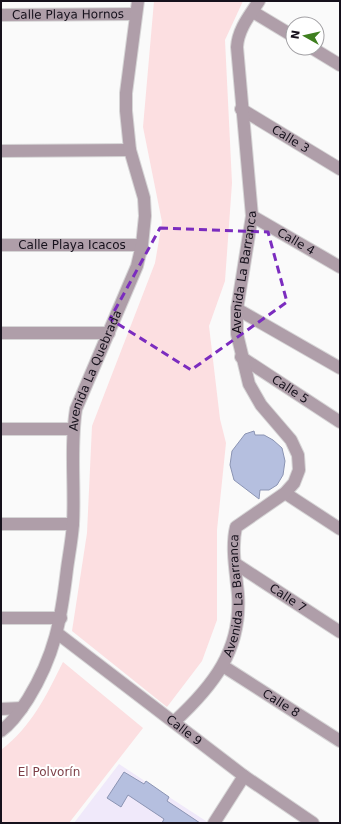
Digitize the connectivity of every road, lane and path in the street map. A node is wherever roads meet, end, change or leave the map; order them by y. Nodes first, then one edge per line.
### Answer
1 (138, 1) edge
2 (259, 1) edge
3 (253, 12) junction
4 (135, 14) junction
5 (1, 15) edge
6 (285, 31) edge
7 (325, 56) edge
8 (340, 65) edge
9 (241, 109) junction
10 (130, 150) junction
11 (1, 151) edge
12 (340, 169) edge
13 (252, 216) junction
14 (1, 245) edge
15 (142, 245) junction
16 (340, 267) edge
17 (238, 309) junction
18 (109, 332) junction
19 (1, 333) edge
20 (241, 357) junction
21 (340, 368) edge
22 (340, 422) edge
23 (1, 429) edge
24 (73, 429) junction
25 (285, 493) junction
26 (1, 524) edge
27 (73, 524) junction
28 (340, 528) edge
29 (236, 564) junction
30 (1, 618) edge
31 (61, 618) junction
32 (340, 632) edge
33 (57, 633) junction
34 (223, 666) junction
35 (22, 708) junction
36 (1, 709) edge
37 (174, 722) junction
38 (1, 732) edge
39 (340, 741) edge
40 (244, 776) junction
41 (214, 823) edge
42 (313, 823) edge

1 - 4 street, Avenida La Quebrada
2 - 3 street, Avenida La Barranca
3 - 6 street
3 - 9 street, Avenida La Barranca
4 - 5 street, Calle Playa Hornos
4 - 10 street, Avenida La Quebrada
7 - 8 street
9 - 12 street, Calle 3
9 - 13 street, Avenida La Barranca
10 - 11 street
10 - 15 street, Avenida La Quebrada
13 - 16 street, Calle 4
13 - 17 street, Avenida La Barranca
14 - 15 street, Calle Playa Icacos
15 - 18 street, Avenida La Quebrada
17 - 20 street, Avenida La Barranca
17 - 21 street
18 - 19 street
18 - 24 street, Avenida La Quebrada
20 - 22 street, Calle 5
20 - 25 street, Avenida La Barranca
23 - 24 street
24 - 27 street, Avenida La Quebrada
25 - 28 street
25 - 29 street, Avenida La Barranca
26 - 27 street
27 - 31 street, Avenida La Quebrada
29 - 32 street, Calle 7
29 - 34 street, Avenida La Barranca
30 - 31 street
31 - 33 street, Avenida La Quebrada
33 - 35 street, Avenida La Quebrada
33 - 37 street, Calle 9
34 - 37 street, Avenida La Barranca
34 - 39 street, Calle 8
35 - 36 street
35 - 38 street, Avenida La Quebrada
37 - 40 street, Calle 9
40 - 41 street
40 - 42 street, Calle 9

